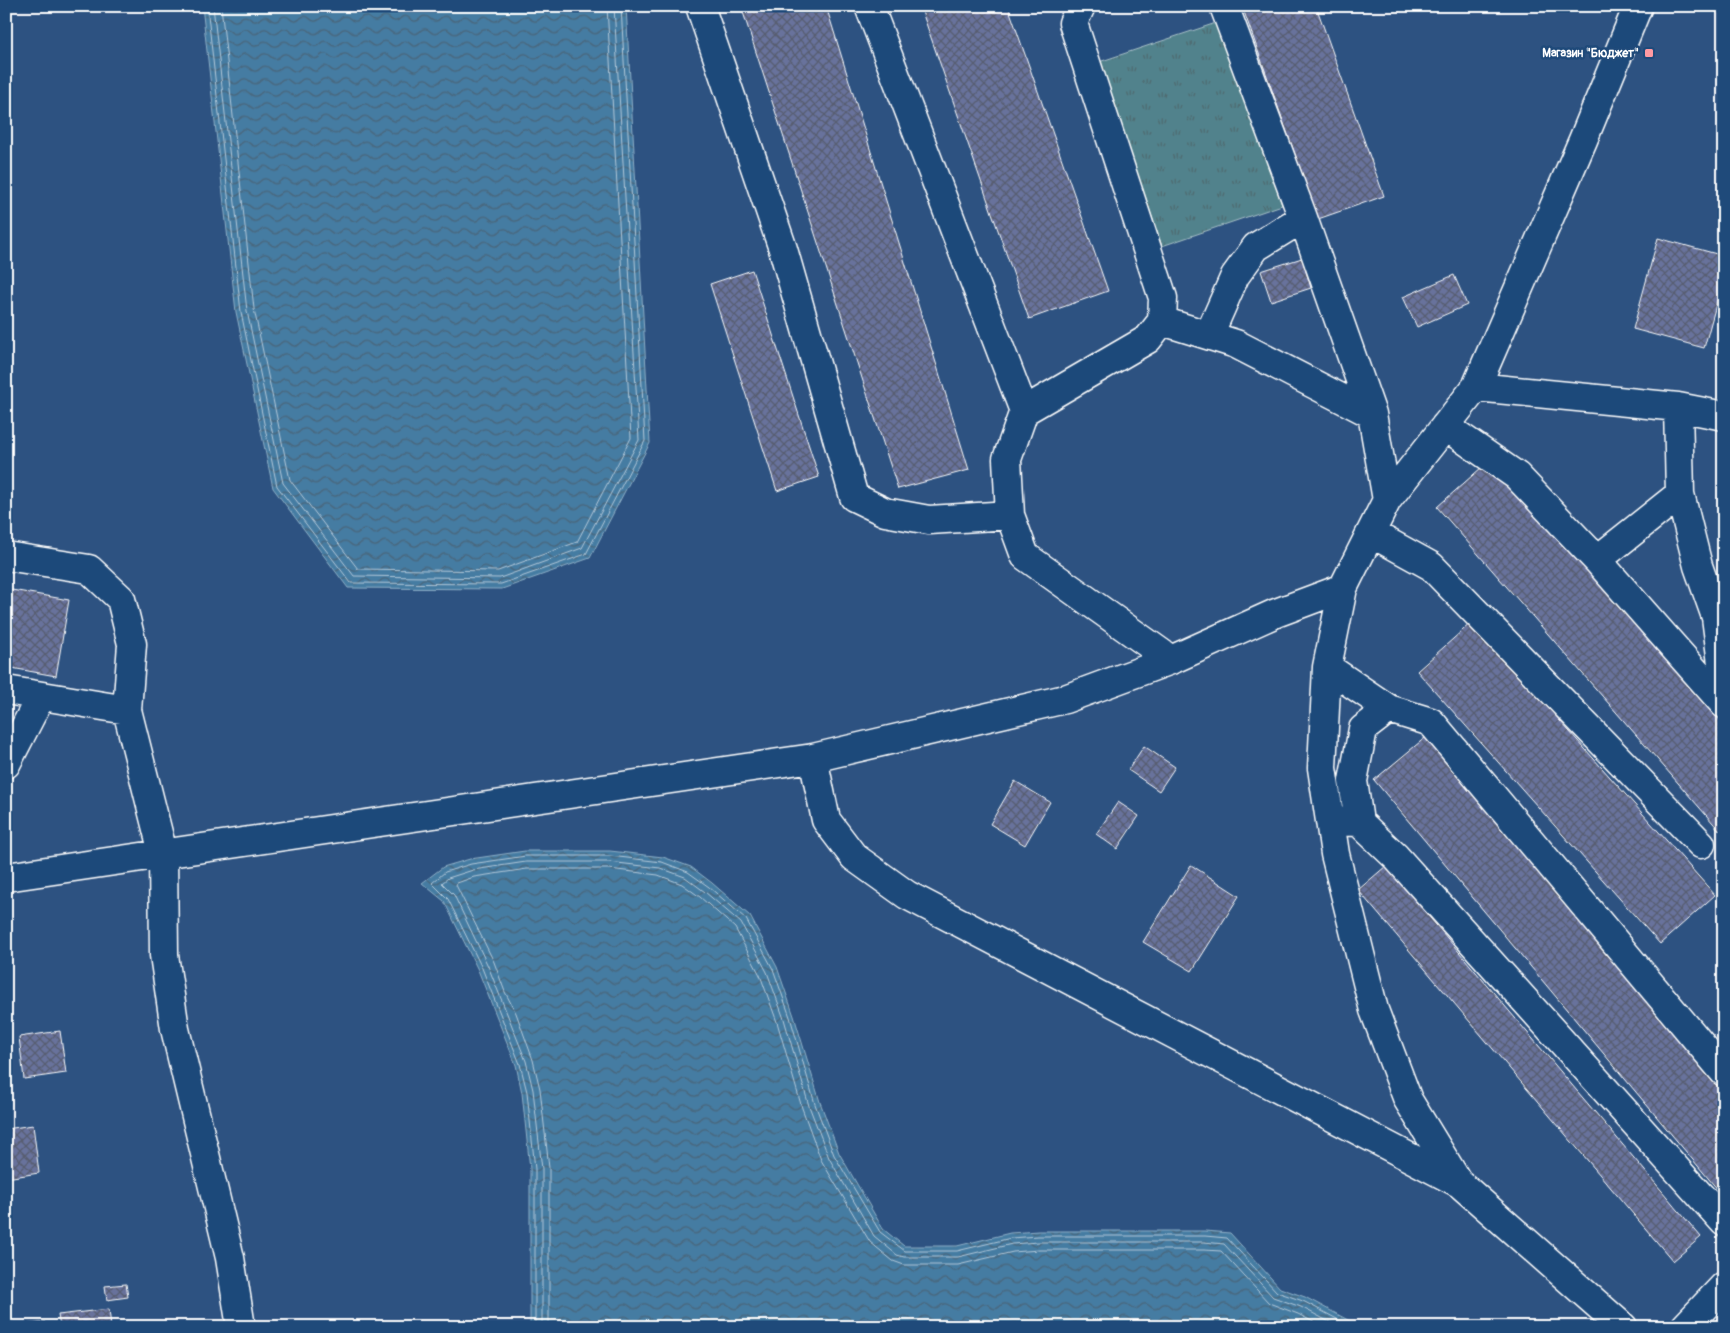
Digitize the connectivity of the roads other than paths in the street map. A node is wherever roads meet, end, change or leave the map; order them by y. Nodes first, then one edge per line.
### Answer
1 (700, 6) edge
2 (869, 6) edge
3 (1081, 6) edge
4 (1224, 6) edge
5 (1638, 6) edge
6 (1303, 218) junction
7 (1162, 321) junction
8 (1209, 334) junction
9 (1476, 387) junction
10 (1678, 407) junction
11 (1024, 411) junction
12 (1372, 414) junction
13 (1724, 416) edge
14 (1445, 426) junction
15 (1680, 494) junction
16 (1387, 500) junction
17 (1010, 515) junction
18 (1371, 533) junction
19 (6, 556) edge
20 (1597, 560) junction
21 (1343, 588) junction
22 (1171, 660) junction
23 (1327, 667) junction
24 (1724, 679) edge
25 (6, 690) edge
26 (41, 696) junction
27 (1724, 704) edge
28 (1389, 709) junction
29 (127, 710) junction
30 (813, 758) junction
31 (6, 764) edge
32 (1330, 821) junction
33 (1359, 822) junction
34 (1701, 844) dead end
35 (163, 853) junction
36 (6, 877) edge
37 (1724, 1072) edge
38 (1458, 1182) junction
39 (1724, 1222) edge
40 (1724, 1286) edge
41 (241, 1327) edge
42 (1623, 1327) edge
43 (1685, 1327) edge

1 - 17 street
2 - 11 street
3 - 7 street
4 - 6 street
5 - 9 street
6 - 8 street
6 - 12 street
7 - 8 street
7 - 11 street
8 - 12 street
9 - 10 street
9 - 14 street
10 - 13 street
10 - 15 street
11 - 17 street
12 - 16 street
14 - 16 street
14 - 20 street
15 - 20 street
15 - 24 street
16 - 18 street
17 - 22 street
18 - 21 street
18 - 34 street
19 - 29 street
20 - 27 street
21 - 22 street
21 - 23 street
22 - 30 street
23 - 28 street
23 - 32 street
25 - 26 street
26 - 29 street
26 - 31 street
28 - 33 street
28 - 37 street
29 - 35 street
30 - 35 street
30 - 38 street
32 - 33 street
32 - 38 street
33 - 39 street
35 - 36 street
35 - 41 street
38 - 42 street
40 - 43 street

